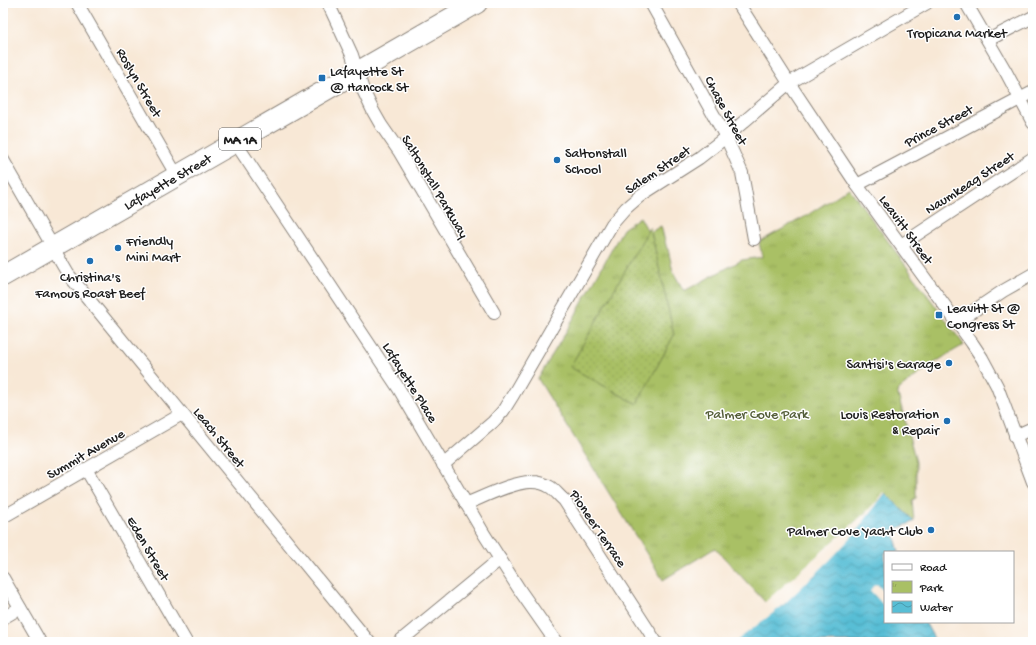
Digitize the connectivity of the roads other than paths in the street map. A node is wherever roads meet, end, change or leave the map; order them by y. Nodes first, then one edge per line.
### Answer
1 (77, 3) edge
2 (328, 3) edge
3 (477, 3) edge
4 (651, 3) edge
5 (927, 3) edge
6 (966, 3) edge
7 (742, 4) edge
8 (1033, 16) edge
9 (988, 40) junction
10 (357, 72) junction
11 (789, 83) junction
12 (1033, 92) edge
13 (1021, 98) junction
14 (1033, 123) edge
15 (726, 137) junction
16 (235, 142) junction
17 (1033, 158) edge
18 (3, 160) edge
19 (177, 176) junction
20 (857, 185) junction
21 (754, 239) dead end
22 (901, 245) junction
23 (53, 247) junction
24 (1033, 274) edge
25 (3, 276) edge
26 (494, 313) dead end
27 (957, 322) junction
28 (182, 414) junction
29 (1033, 428) edge
30 (1016, 436) junction
31 (444, 465) junction
32 (86, 469) junction
33 (1033, 482) edge
34 (466, 504) junction
35 (3, 517) edge
36 (500, 559) junction
37 (3, 578) edge
38 (20, 608) junction
39 (3, 618) edge
40 (40, 642) edge
41 (186, 642) edge
42 (369, 642) edge
43 (399, 642) edge
44 (556, 642) edge
45 (656, 642) edge

1 - 19 street, Roslyn Street
2 - 10 street, Saltonstall Parkway
3 - 10 highway, Lafayette Street / MA 1A
4 - 15 street, Chase Street
5 - 11 street, Salem Street
6 - 9 street
7 - 11 street, Leavitt Street
8 - 9 street
9 - 13 street
10 - 16 highway, Lafayette Street / MA 1A
10 - 26 street, Saltonstall Parkway
11 - 15 street, Salem Street
11 - 20 street, Leavitt Street
12 - 13 street, Prince Street
13 - 14 street
13 - 20 street, Prince Street
15 - 21 street, Chase Street
15 - 31 street, Salem Street
16 - 19 highway, Lafayette Street / MA 1A
16 - 31 street, Lafayette Place
17 - 22 street, Naumkeag Street
18 - 23 street, Leach Street
19 - 23 highway, Lafayette Street / MA 1A
20 - 22 street, Leavitt Street
22 - 27 street, Leavitt Street
23 - 25 highway, Lafayette Street / MA 1A
23 - 28 street, Leach Street
24 - 27 street
27 - 30 street, Leavitt Street
28 - 32 street, Summit Avenue
28 - 42 street, Leach Street
29 - 30 street
30 - 33 street, Leavitt Street
31 - 34 street, Lafayette Place
32 - 35 street, Summit Avenue
32 - 41 street, Eden Street
34 - 36 street, Lafayette Place
34 - 45 street, Pioneer Terrace
36 - 43 street
36 - 44 street, Lafayette Place
37 - 38 street
38 - 39 street
38 - 40 street

